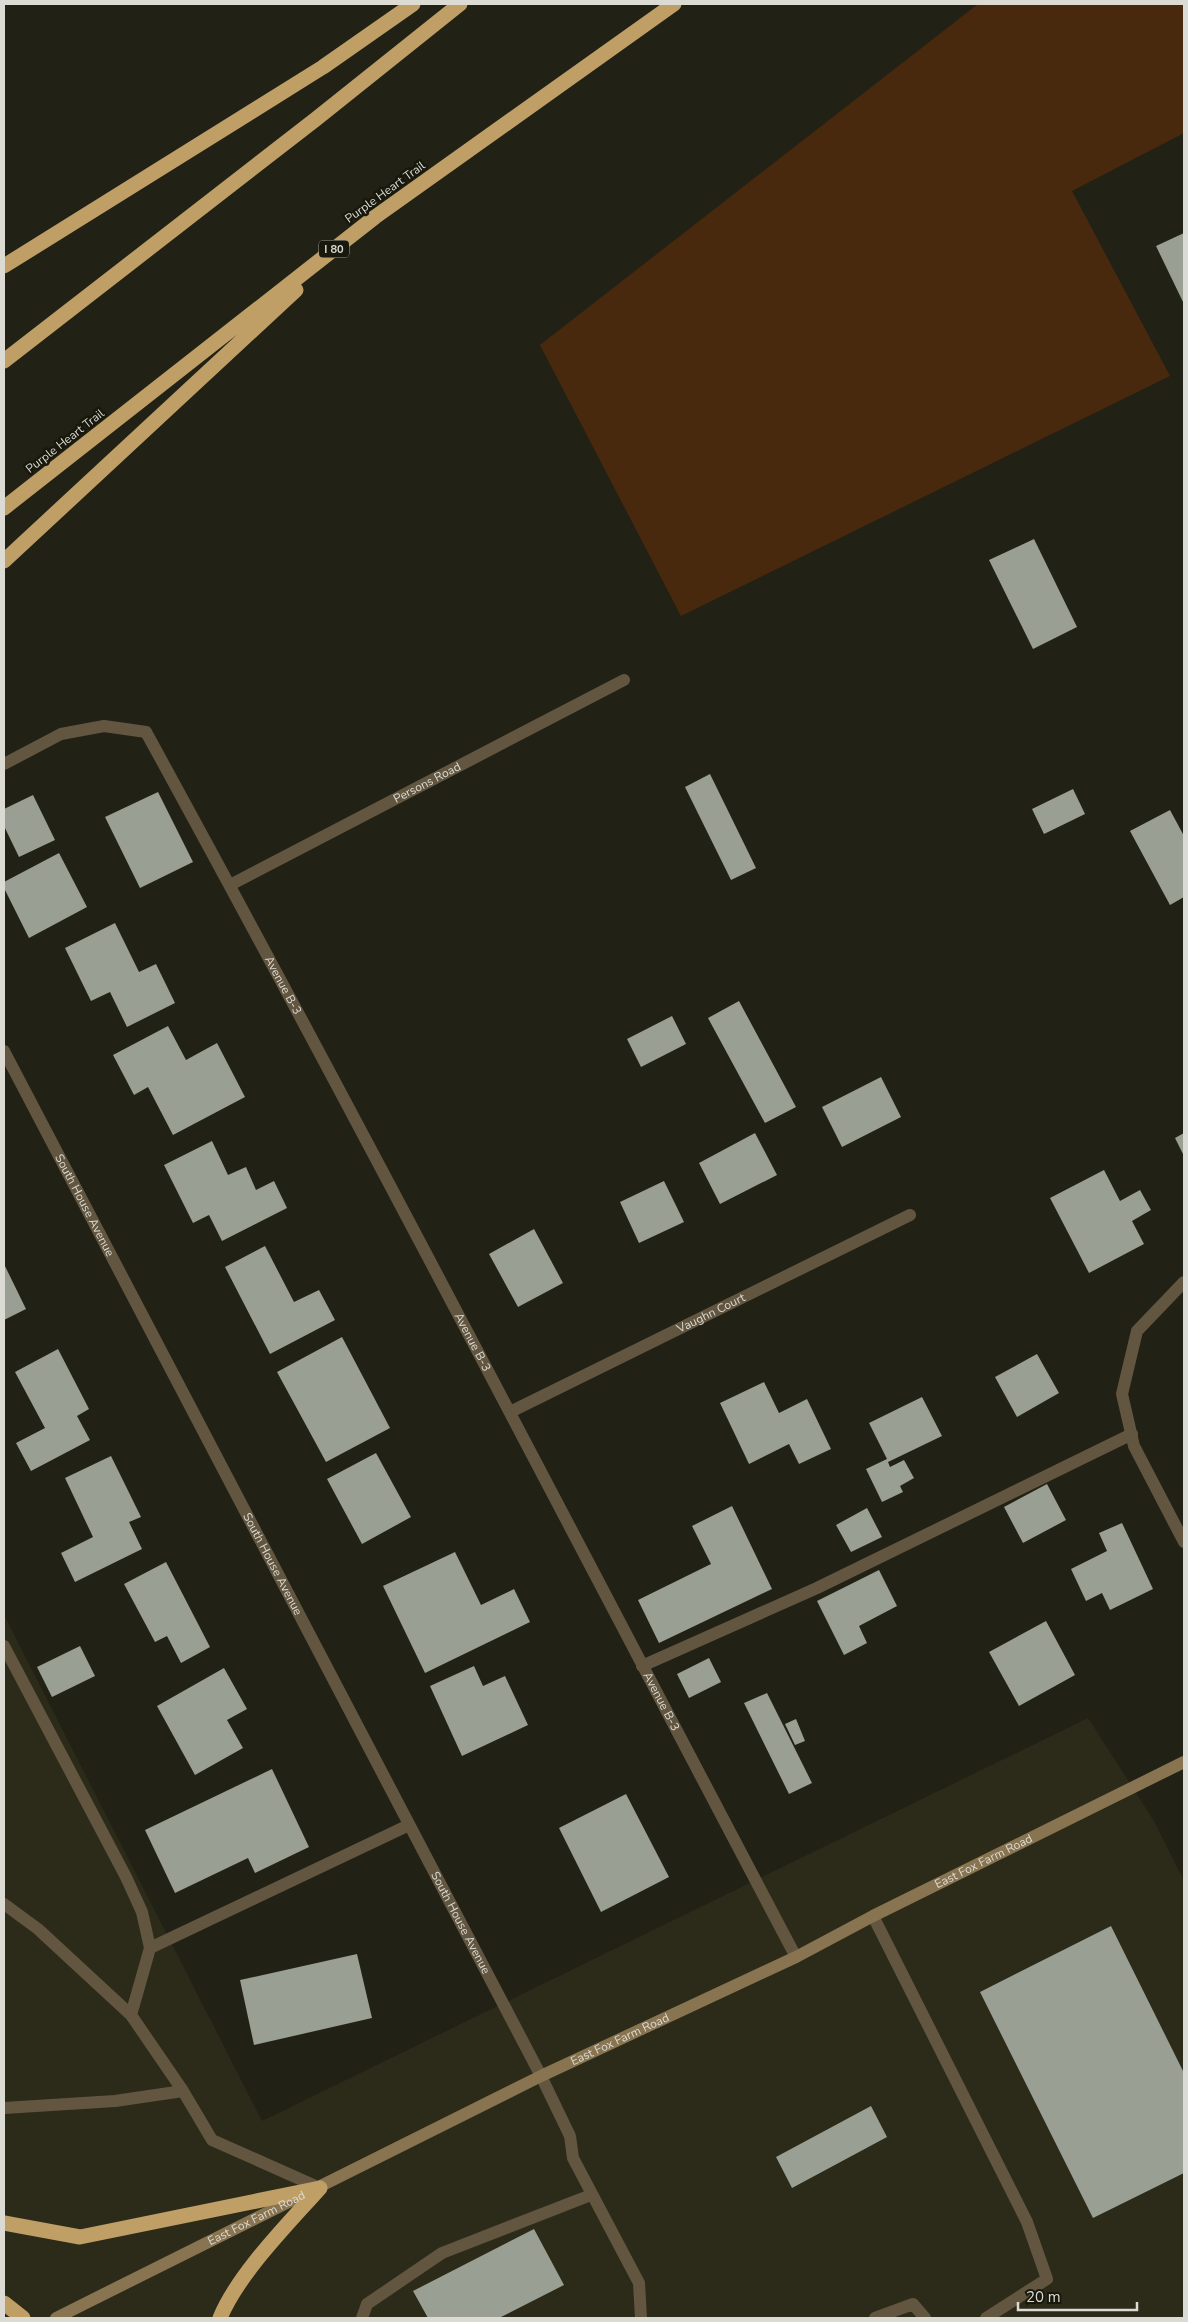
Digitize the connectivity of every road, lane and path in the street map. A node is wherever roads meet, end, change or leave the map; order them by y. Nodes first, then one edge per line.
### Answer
1 (413, 4) edge
2 (460, 4) edge
3 (674, 4) edge
4 (375, 217) junction
5 (4, 266) edge
6 (4, 361) edge
7 (4, 508) edge
8 (4, 561) edge
9 (624, 680) dead end
10 (4, 764) edge
11 (230, 885) junction
12 (4, 1051) edge
13 (910, 1215) dead end
14 (1184, 1282) edge
15 (510, 1412) junction
16 (1132, 1434) junction
17 (1184, 1542) edge
18 (4, 1646) edge
19 (642, 1666) junction
20 (1184, 1762) edge
21 (409, 1825) junction
22 (4, 1904) edge
23 (873, 1916) junction
24 (150, 1948) junction
25 (796, 1957) junction
26 (131, 2015) junction
27 (541, 2076) junction
28 (183, 2091) junction
29 (4, 2108) edge
30 (320, 2188) junction
31 (591, 2195) junction
32 (4, 2223) edge
33 (4, 2303) edge
34 (24, 2318) edge
35 (56, 2318) edge
36 (220, 2318) edge
37 (362, 2318) edge
38 (641, 2318) edge
39 (875, 2318) edge
40 (925, 2318) edge
41 (986, 2318) edge

1 - 5 highway
2 - 6 highway
3 - 4 highway, Purple Heart Trail / I 80
4 - 7 highway, Purple Heart Trail / I 80
4 - 8 highway
9 - 11 street, Persons Road
10 - 11 street, Avenue B-3
11 - 15 street, Avenue B-3
12 - 21 street, South House Avenue
13 - 15 street, Vaughn Court
14 - 16 street
15 - 19 street, Avenue B-3
16 - 17 street
16 - 19 street
18 - 24 street
19 - 25 street, Avenue B-3
20 - 23 main road, East Fox Farm Road
21 - 24 street
21 - 27 street, South House Avenue
22 - 26 street
23 - 25 main road, East Fox Farm Road
23 - 41 street
24 - 26 street
25 - 27 main road, East Fox Farm Road
26 - 28 street
27 - 30 main road, East Fox Farm Road
27 - 31 street, South House Avenue
28 - 29 street
28 - 30 street
30 - 32 highway
30 - 35 main road, East Fox Farm Road
30 - 36 highway
31 - 37 street
31 - 38 street, South House Avenue
33 - 34 highway
39 - 40 street

